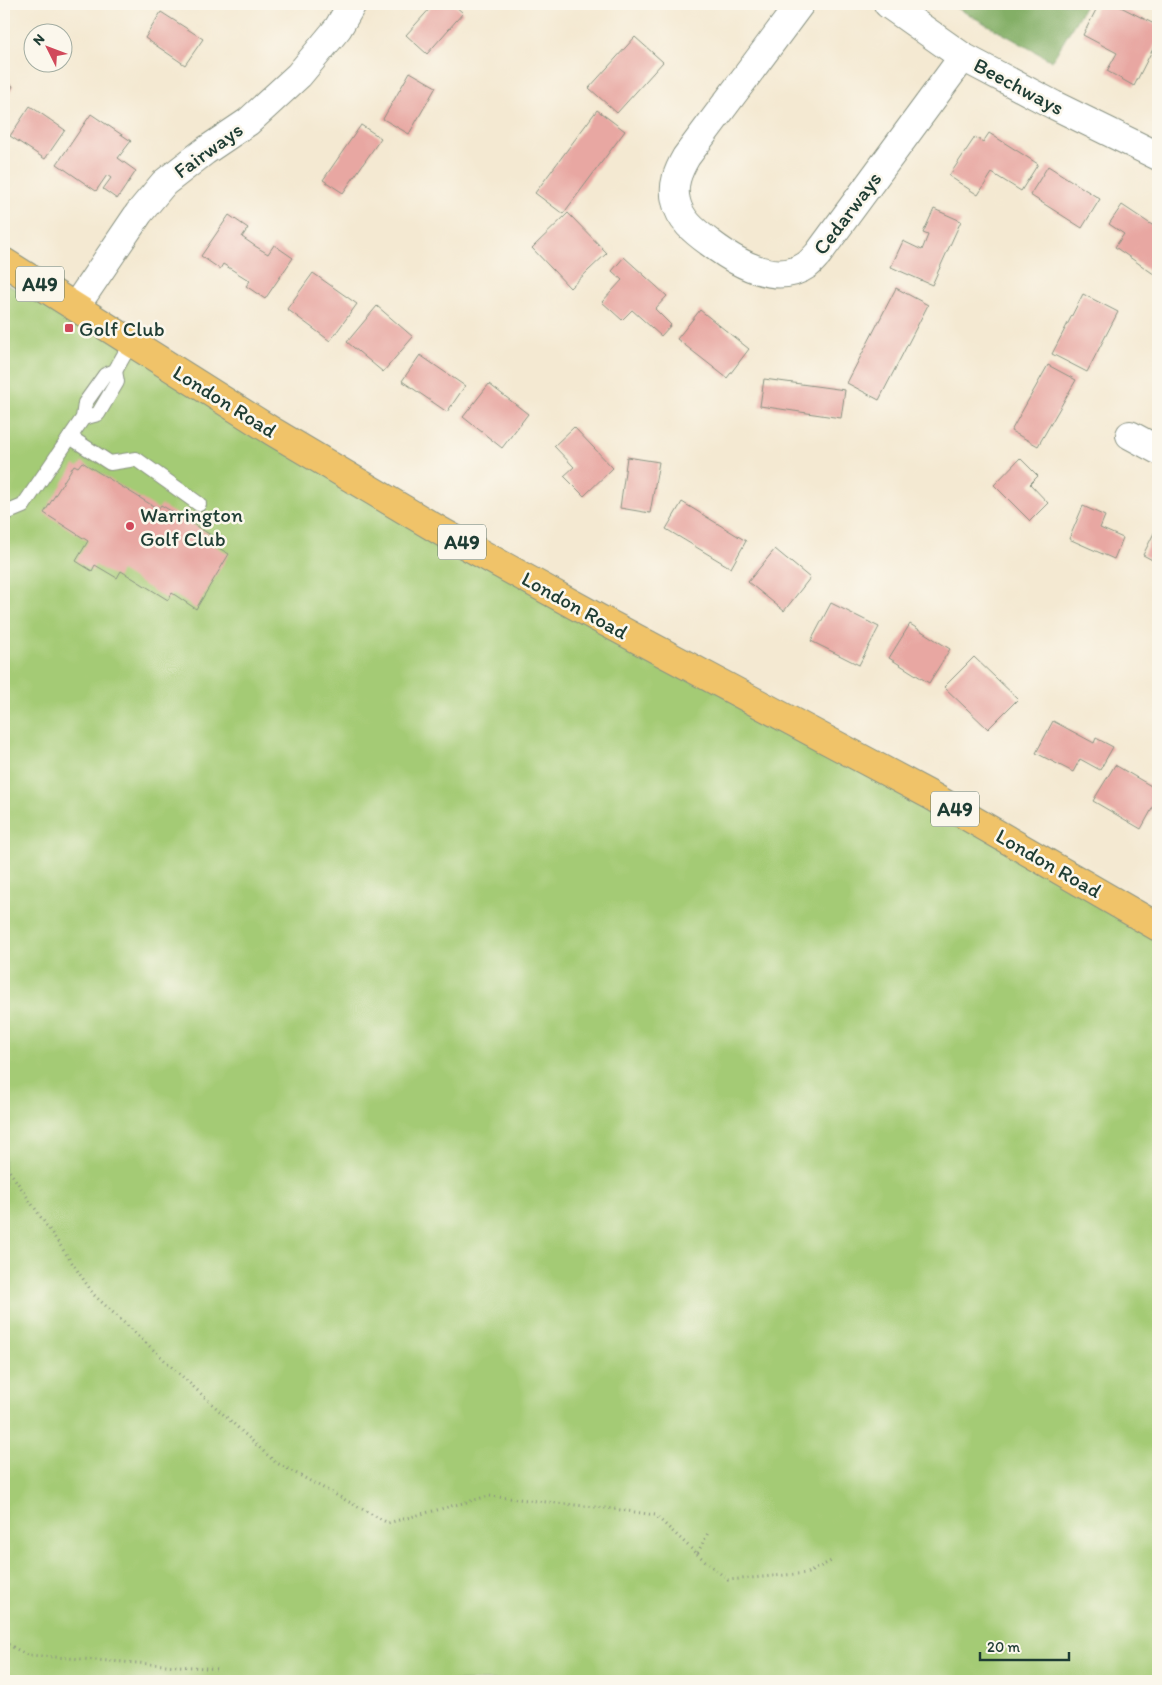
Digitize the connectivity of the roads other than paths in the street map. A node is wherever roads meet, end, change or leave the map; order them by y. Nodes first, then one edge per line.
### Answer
1 (352, 4) edge
2 (800, 4) edge
3 (888, 4) edge
4 (963, 57) junction
5 (1158, 156) edge
6 (4, 262) edge
7 (76, 306) junction
8 (132, 341) junction
9 (1130, 435) dead end
10 (70, 437) junction
11 (1157, 447) edge
12 (199, 504) dead end
13 (4, 512) edge
14 (1158, 927) edge

1 - 7 street, Fairways
2 - 4 street, Cedarways
3 - 4 street, Beechways
4 - 5 street, Beechways
6 - 7 highway, London Road / A49
7 - 8 highway, London Road / A49
8 - 10 lane
8 - 14 highway, London Road / A49
9 - 11 street
10 - 12 lane
10 - 13 lane

